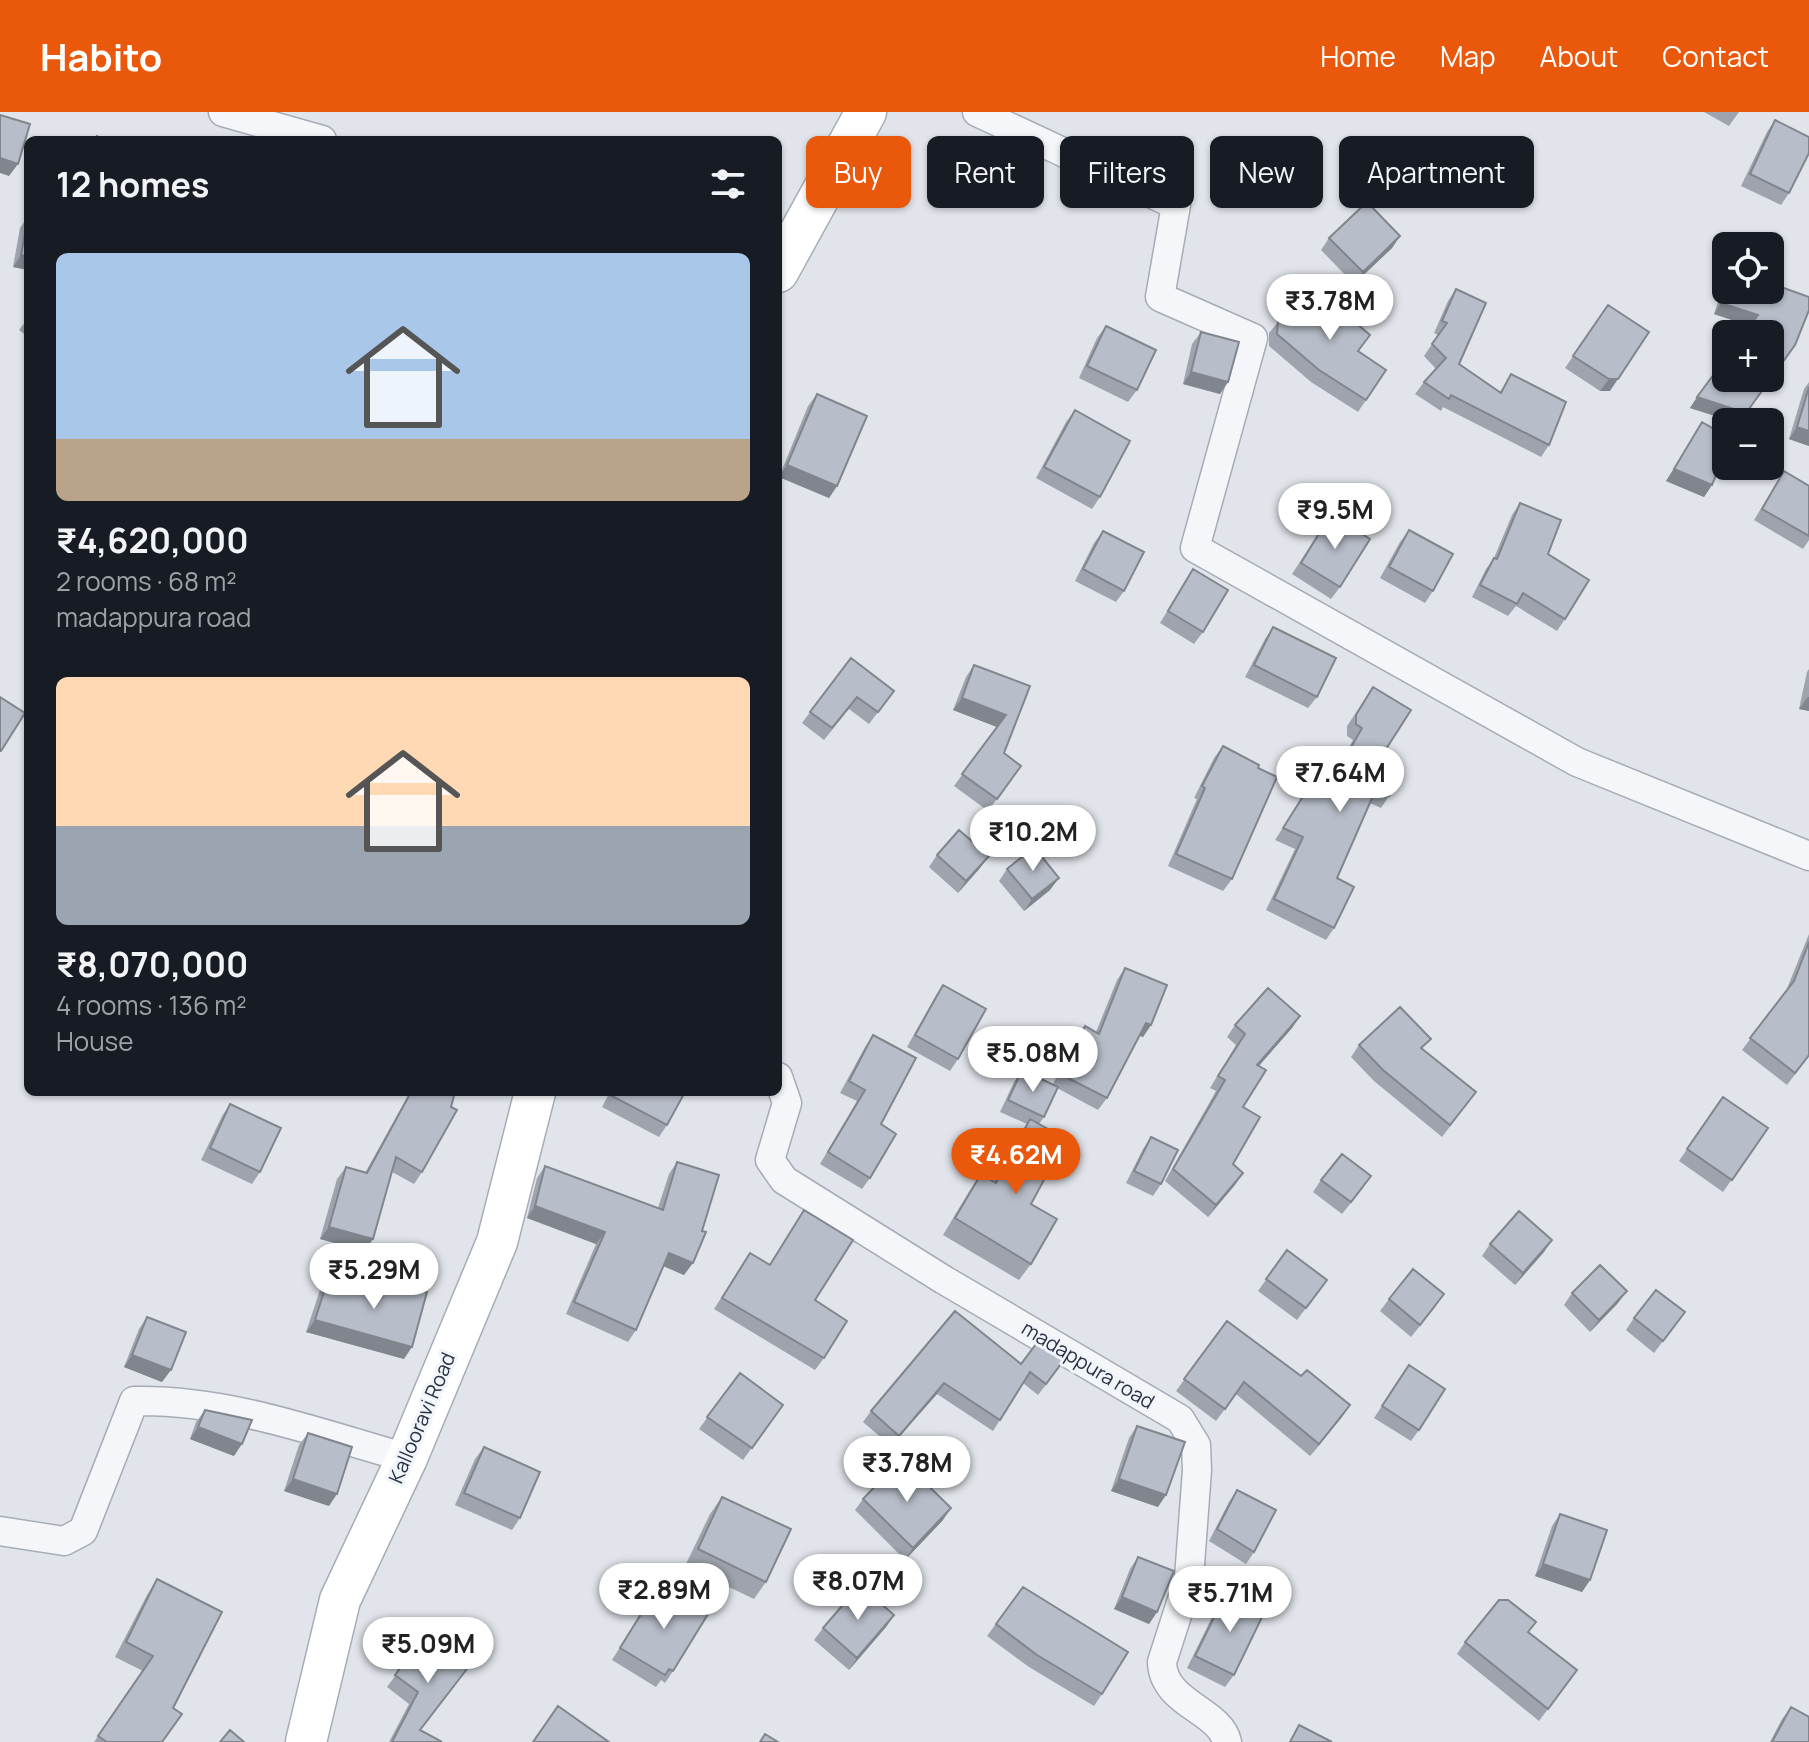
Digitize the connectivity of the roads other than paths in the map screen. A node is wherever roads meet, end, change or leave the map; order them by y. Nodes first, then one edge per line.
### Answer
1 (223, 112) edge
2 (866, 112) edge
3 (977, 112) edge
4 (308, 136) edge
5 (782, 265) edge
6 (1809, 856) edge
7 (782, 1089) edge
8 (534, 1096) edge
9 (407, 1458) junction
10 (0, 1531) edge
11 (306, 1742) edge
12 (1227, 1742) edge

1 - 4 street
2 - 5 main road
3 - 6 street
7 - 12 street, madappura road
8 - 9 main road, Kallooravi Road
9 - 10 street
9 - 11 main road, Kallooravi Road

